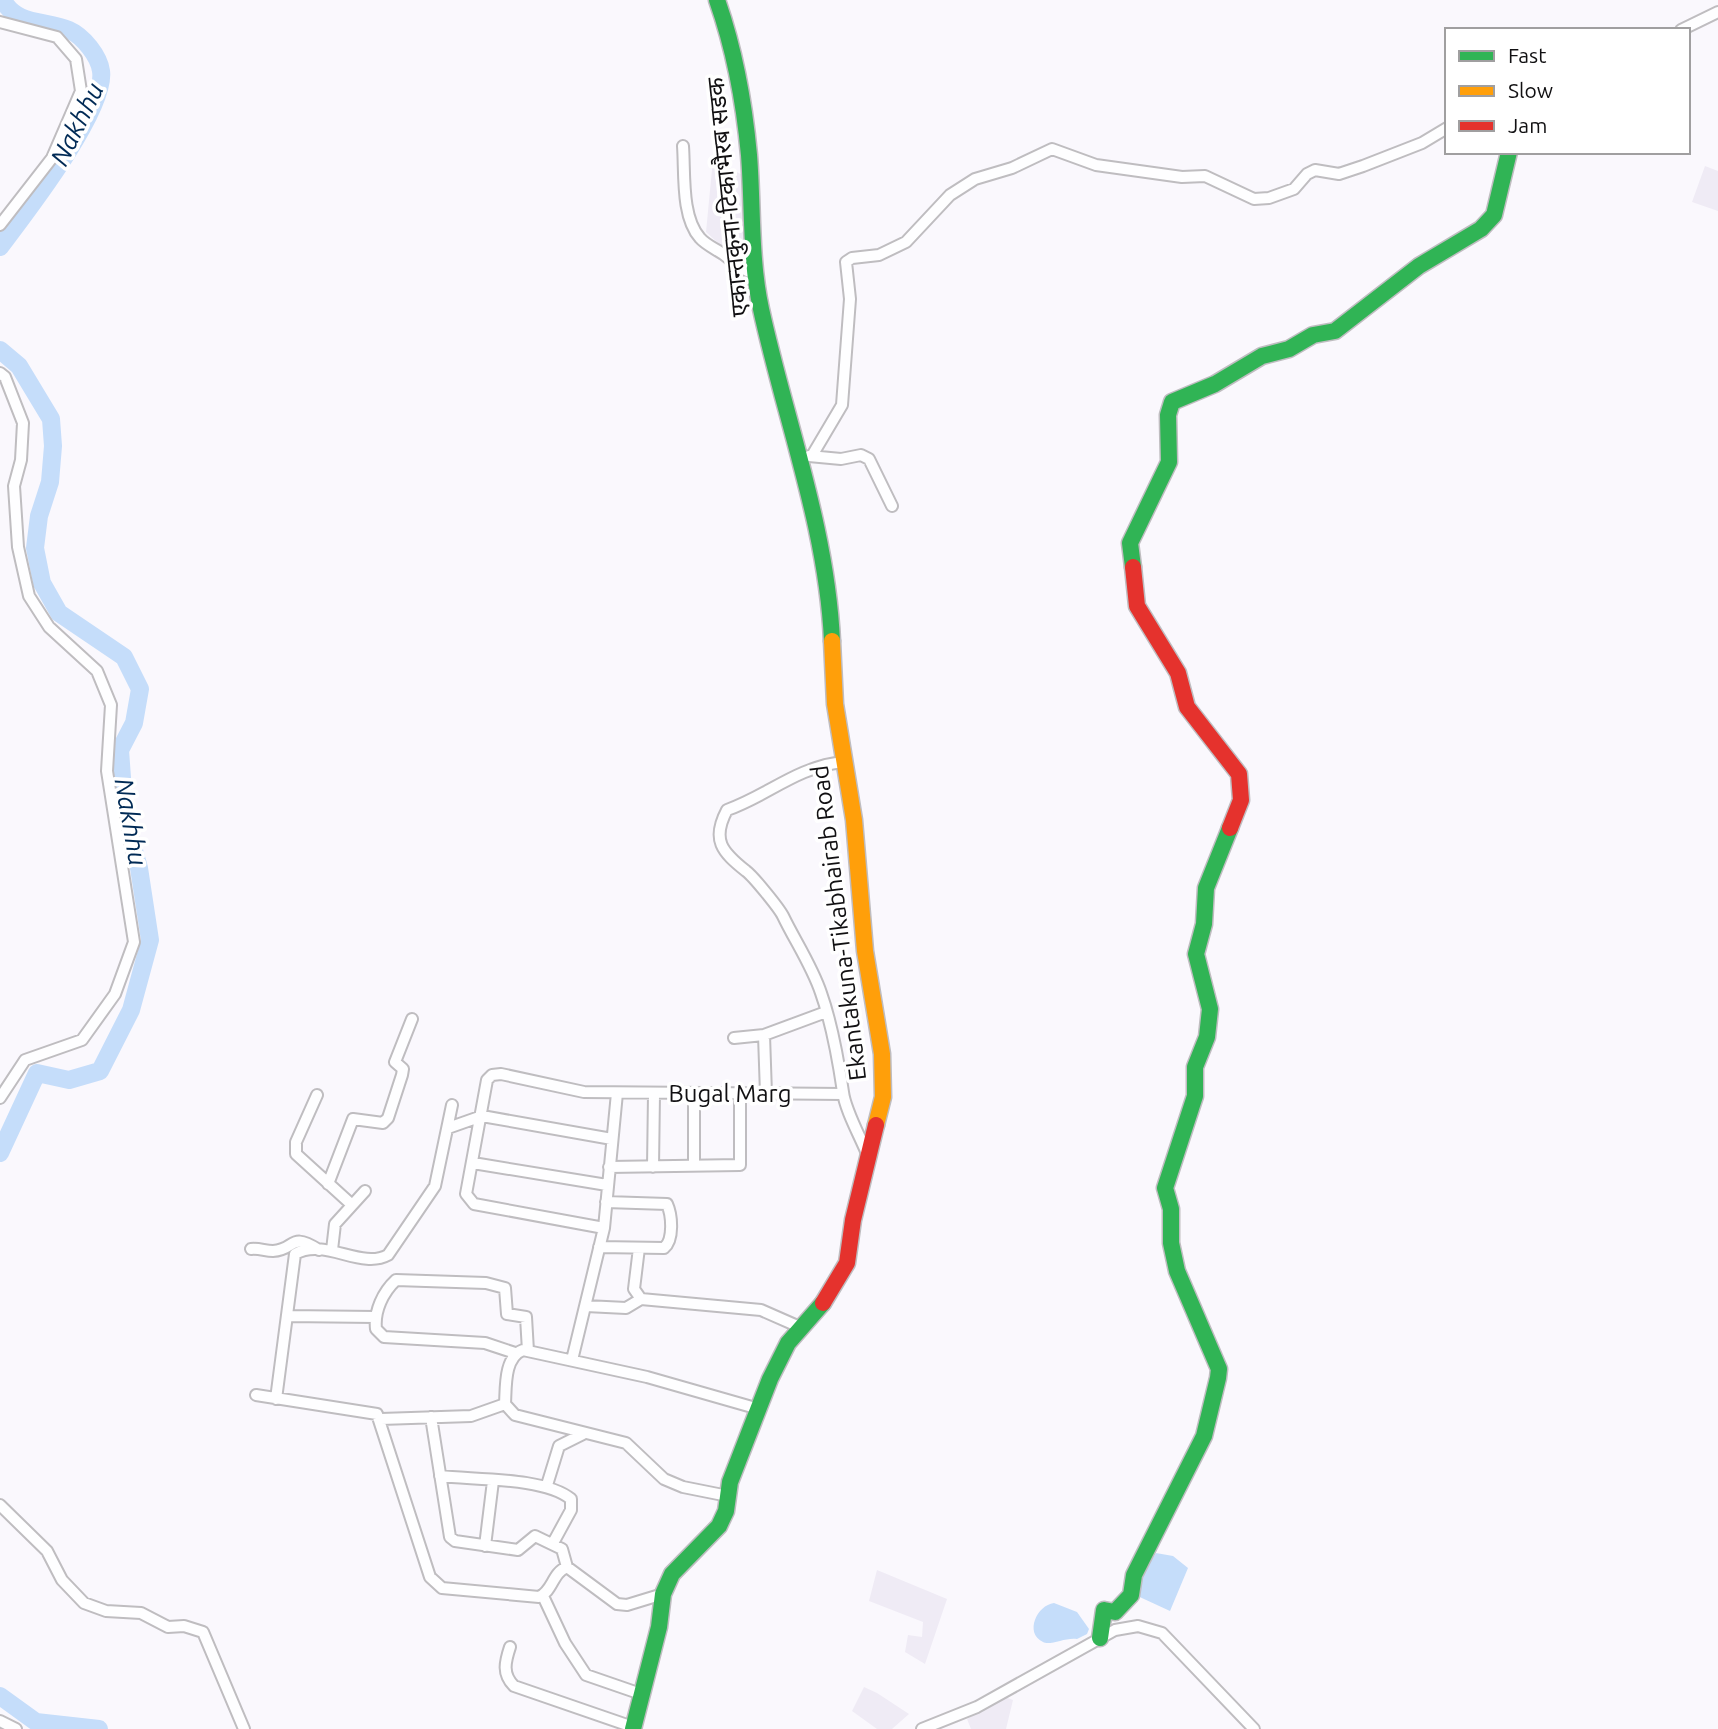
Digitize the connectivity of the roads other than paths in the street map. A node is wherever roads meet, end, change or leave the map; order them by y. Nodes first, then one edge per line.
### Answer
1 (717, 0) edge
2 (1718, 12) edge
3 (0, 23) edge
4 (1685, 28) edge
5 (1445, 129) edge
6 (683, 146) dead end
7 (1509, 154) edge
8 (0, 225) edge
9 (755, 274) junction
10 (0, 373) edge
11 (805, 462) junction
12 (892, 506) dead end
13 (842, 762) junction
14 (826, 1012) junction
15 (412, 1019) dead end
16 (764, 1035) junction
17 (734, 1038) dead end
18 (617, 1093) junction
19 (654, 1094) junction
20 (694, 1094) junction
21 (740, 1094) junction
22 (766, 1094) junction
23 (843, 1094) junction
24 (317, 1095) dead end
25 (0, 1098) edge
26 (452, 1105) dead end
27 (482, 1116) junction
28 (448, 1128) junction
29 (612, 1139) junction
30 (868, 1156) junction
31 (473, 1163) junction
32 (694, 1166) junction
33 (610, 1167) junction
34 (653, 1167) junction
35 (328, 1184) junction
36 (607, 1185) junction
37 (365, 1191) dead end
38 (606, 1202) junction
39 (351, 1204) junction
40 (604, 1228) junction
41 (599, 1247) junction
42 (639, 1248) junction
43 (251, 1249) dead end
44 (319, 1250) junction
45 (331, 1250) junction
46 (641, 1299) junction
47 (586, 1306) junction
48 (287, 1316) junction
49 (375, 1317) junction
50 (802, 1328) junction
51 (527, 1351) junction
52 (515, 1353) junction
53 (572, 1360) junction
54 (256, 1395) dead end
55 (276, 1399) junction
56 (505, 1404) junction
57 (759, 1409) junction
58 (430, 1417) junction
59 (382, 1419) junction
60 (583, 1434) junction
61 (440, 1476) junction
62 (492, 1481) junction
63 (547, 1485) junction
64 (728, 1496) junction
65 (0, 1505) edge
66 (553, 1543) junction
67 (485, 1546) junction
68 (567, 1567) junction
69 (663, 1594) junction
70 (543, 1596) junction
71 (1100, 1638) junction
72 (510, 1647) dead end
73 (641, 1694) junction
74 (0, 1721) edge
75 (633, 1728) edge
76 (16, 1729) edge
77 (244, 1729) edge
78 (922, 1729) edge
79 (1254, 1729) edge

1 - 9 main road, एकान्तकुना-टिकाभैरब सडक
2 - 4 street
3 - 8 street
5 - 11 street
6 - 9 street
7 - 71 main road
9 - 11 main road, एकान्तकुना-टिकाभैरब सडक
10 - 25 street
11 - 12 street
11 - 13 main road, Ekantakuna-Tikabhairab Road
13 - 14 street
13 - 30 main road, Ekantakuna-Tikabhairab Road
14 - 16 street
14 - 23 street
15 - 35 street
16 - 17 street
16 - 22 street
18 - 19 street, Bugal Marg
18 - 27 street, Bugal Marg
18 - 29 street
19 - 20 street, Bugal Marg
19 - 34 street
20 - 21 street, Bugal Marg
20 - 32 street
21 - 22 street, Bugal Marg
21 - 32 street
22 - 23 street, Bugal Marg
23 - 30 street
24 - 35 street
26 - 28 street
27 - 28 street
27 - 29 street
27 - 31 street, Bugal Marg
28 - 45 street
29 - 33 street
30 - 50 main road, Ekantakuna-Tikabhairab Road
31 - 36 street
31 - 40 street, Bugal Marg
32 - 34 street
33 - 34 street
33 - 36 street
35 - 39 street
36 - 38 street
37 - 39 street
38 - 40 street
38 - 42 street
39 - 45 street
40 - 41 street
41 - 42 street
41 - 47 street
42 - 46 street
43 - 44 street
44 - 45 street
44 - 48 street
46 - 47 street
46 - 50 street
47 - 53 street
48 - 49 street
48 - 55 street
49 - 51 street
49 - 52 street
50 - 57 main road, Ekantakuna-Tikabhairab Road
51 - 52 street
51 - 53 street
52 - 56 street
53 - 57 street
54 - 55 street
55 - 59 street
56 - 58 street
56 - 60 street
57 - 64 main road, Ekantakuna-Tikabhairab Road
58 - 59 street
58 - 61 street
59 - 70 street
60 - 63 street
60 - 64 street
61 - 62 street
61 - 67 street
62 - 63 street
62 - 67 street
63 - 66 street
64 - 69 main road, Ekantakuna-Tikabhairab Road
65 - 77 street
66 - 67 street
66 - 68 street
68 - 69 street
68 - 70 street
69 - 73 main road, Ekantakuna-Tikabhairab Road
70 - 73 street
71 - 78 street
71 - 79 street
72 - 75 street
73 - 75 main road, Ekantakuna-Tikabhairab Road
74 - 76 street

